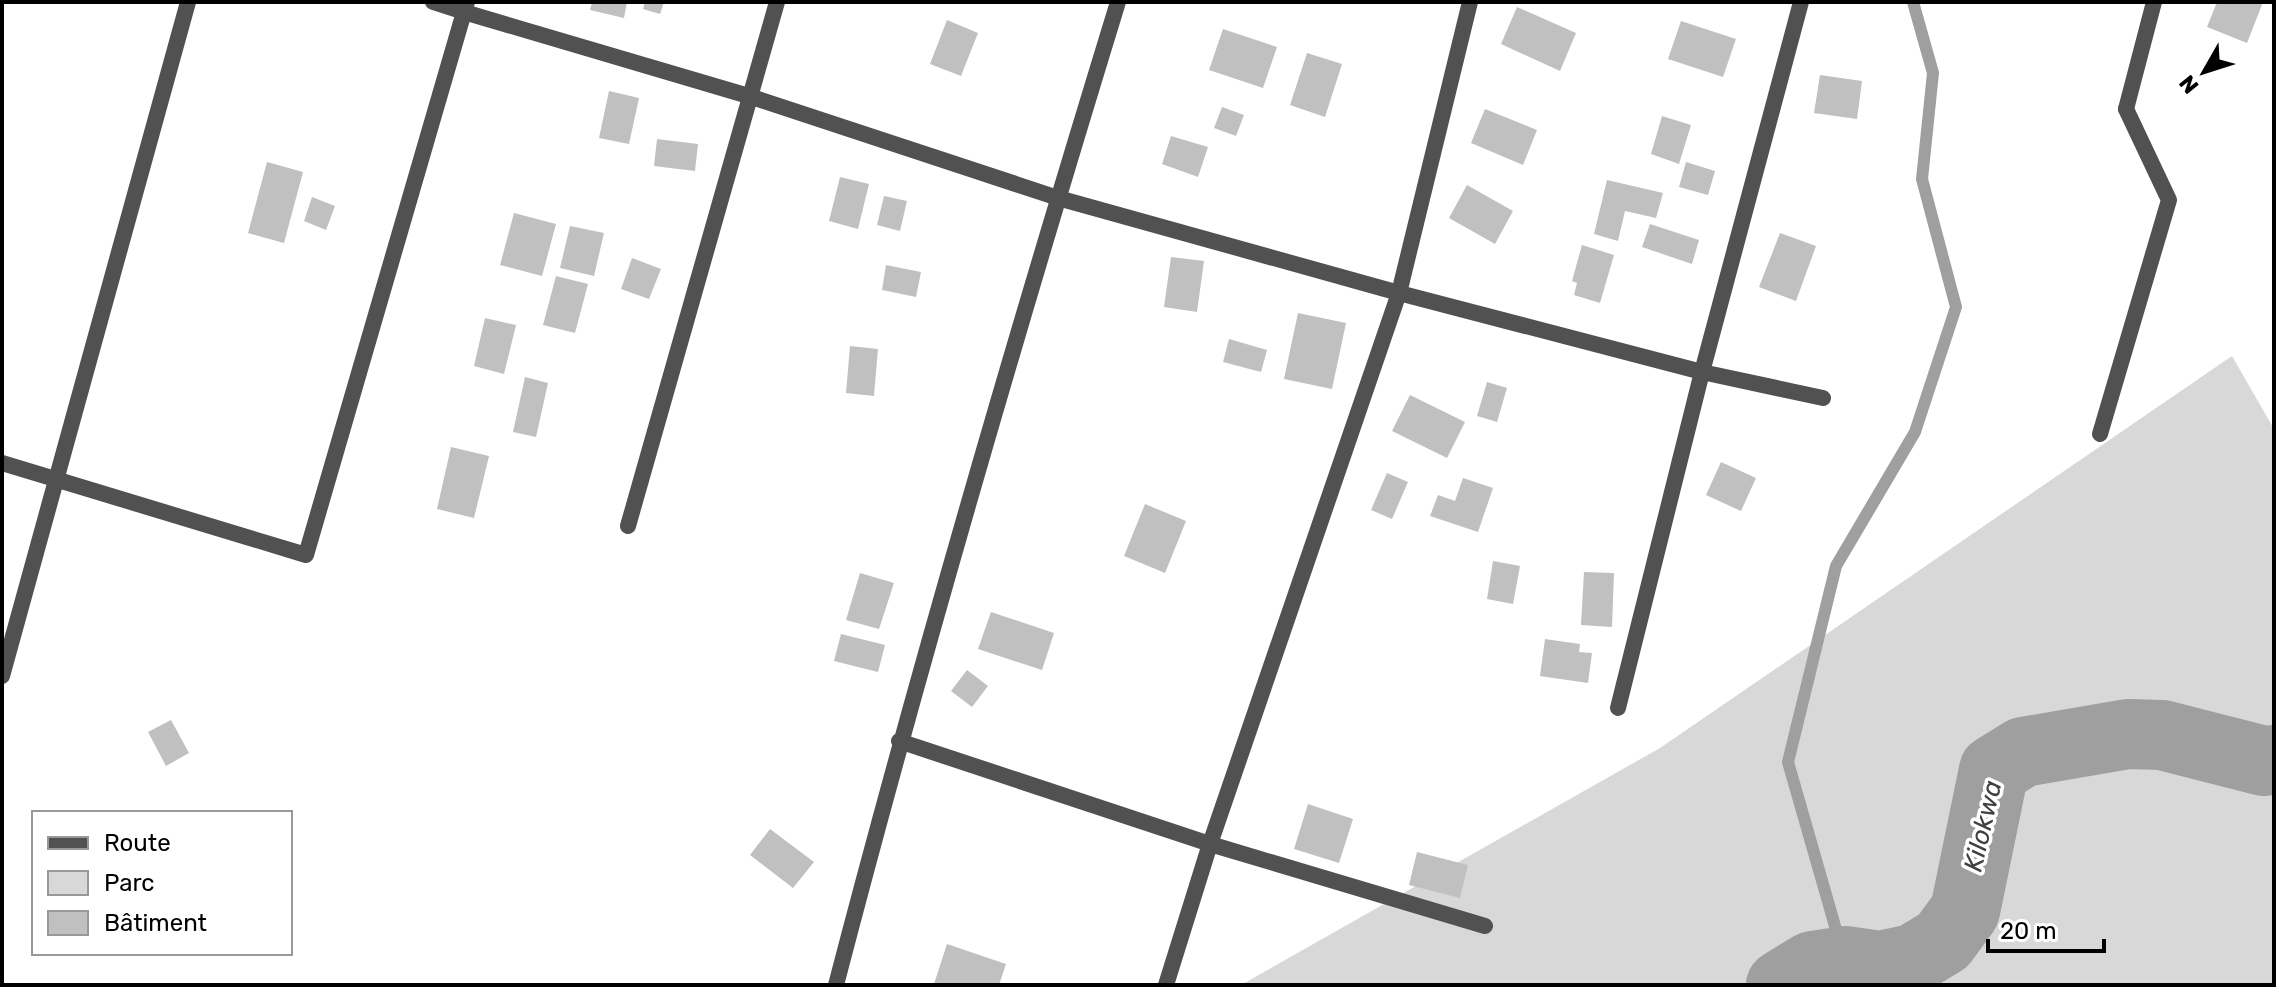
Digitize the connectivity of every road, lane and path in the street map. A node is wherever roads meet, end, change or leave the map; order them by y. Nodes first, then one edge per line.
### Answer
1 (188, 2) edge
2 (433, 2) edge
3 (777, 2) edge
4 (1118, 2) edge
5 (1470, 2) edge
6 (1801, 2) edge
7 (2154, 2) edge
8 (465, 7) edge
9 (752, 97) junction
10 (1058, 198) junction
11 (1399, 293) junction
12 (1702, 372) junction
13 (1823, 398) dead end
14 (2100, 434) dead end
15 (2, 463) edge
16 (56, 479) junction
17 (628, 526) dead end
18 (2, 676) edge
19 (1618, 708) dead end
20 (899, 741) junction
21 (1210, 844) junction
22 (1485, 926) dead end
23 (836, 985) edge
24 (1166, 985) edge

1 - 16 street
2 - 8 street
3 - 9 street
4 - 10 street
5 - 11 street
6 - 12 street
7 - 14 street
8 - 9 street
8 - 16 street
9 - 10 street
9 - 17 street
10 - 11 street
10 - 20 street
11 - 12 street
11 - 21 street
12 - 13 street
12 - 19 street
15 - 16 street
16 - 18 street
20 - 21 street
20 - 23 street
21 - 22 street
21 - 24 street

